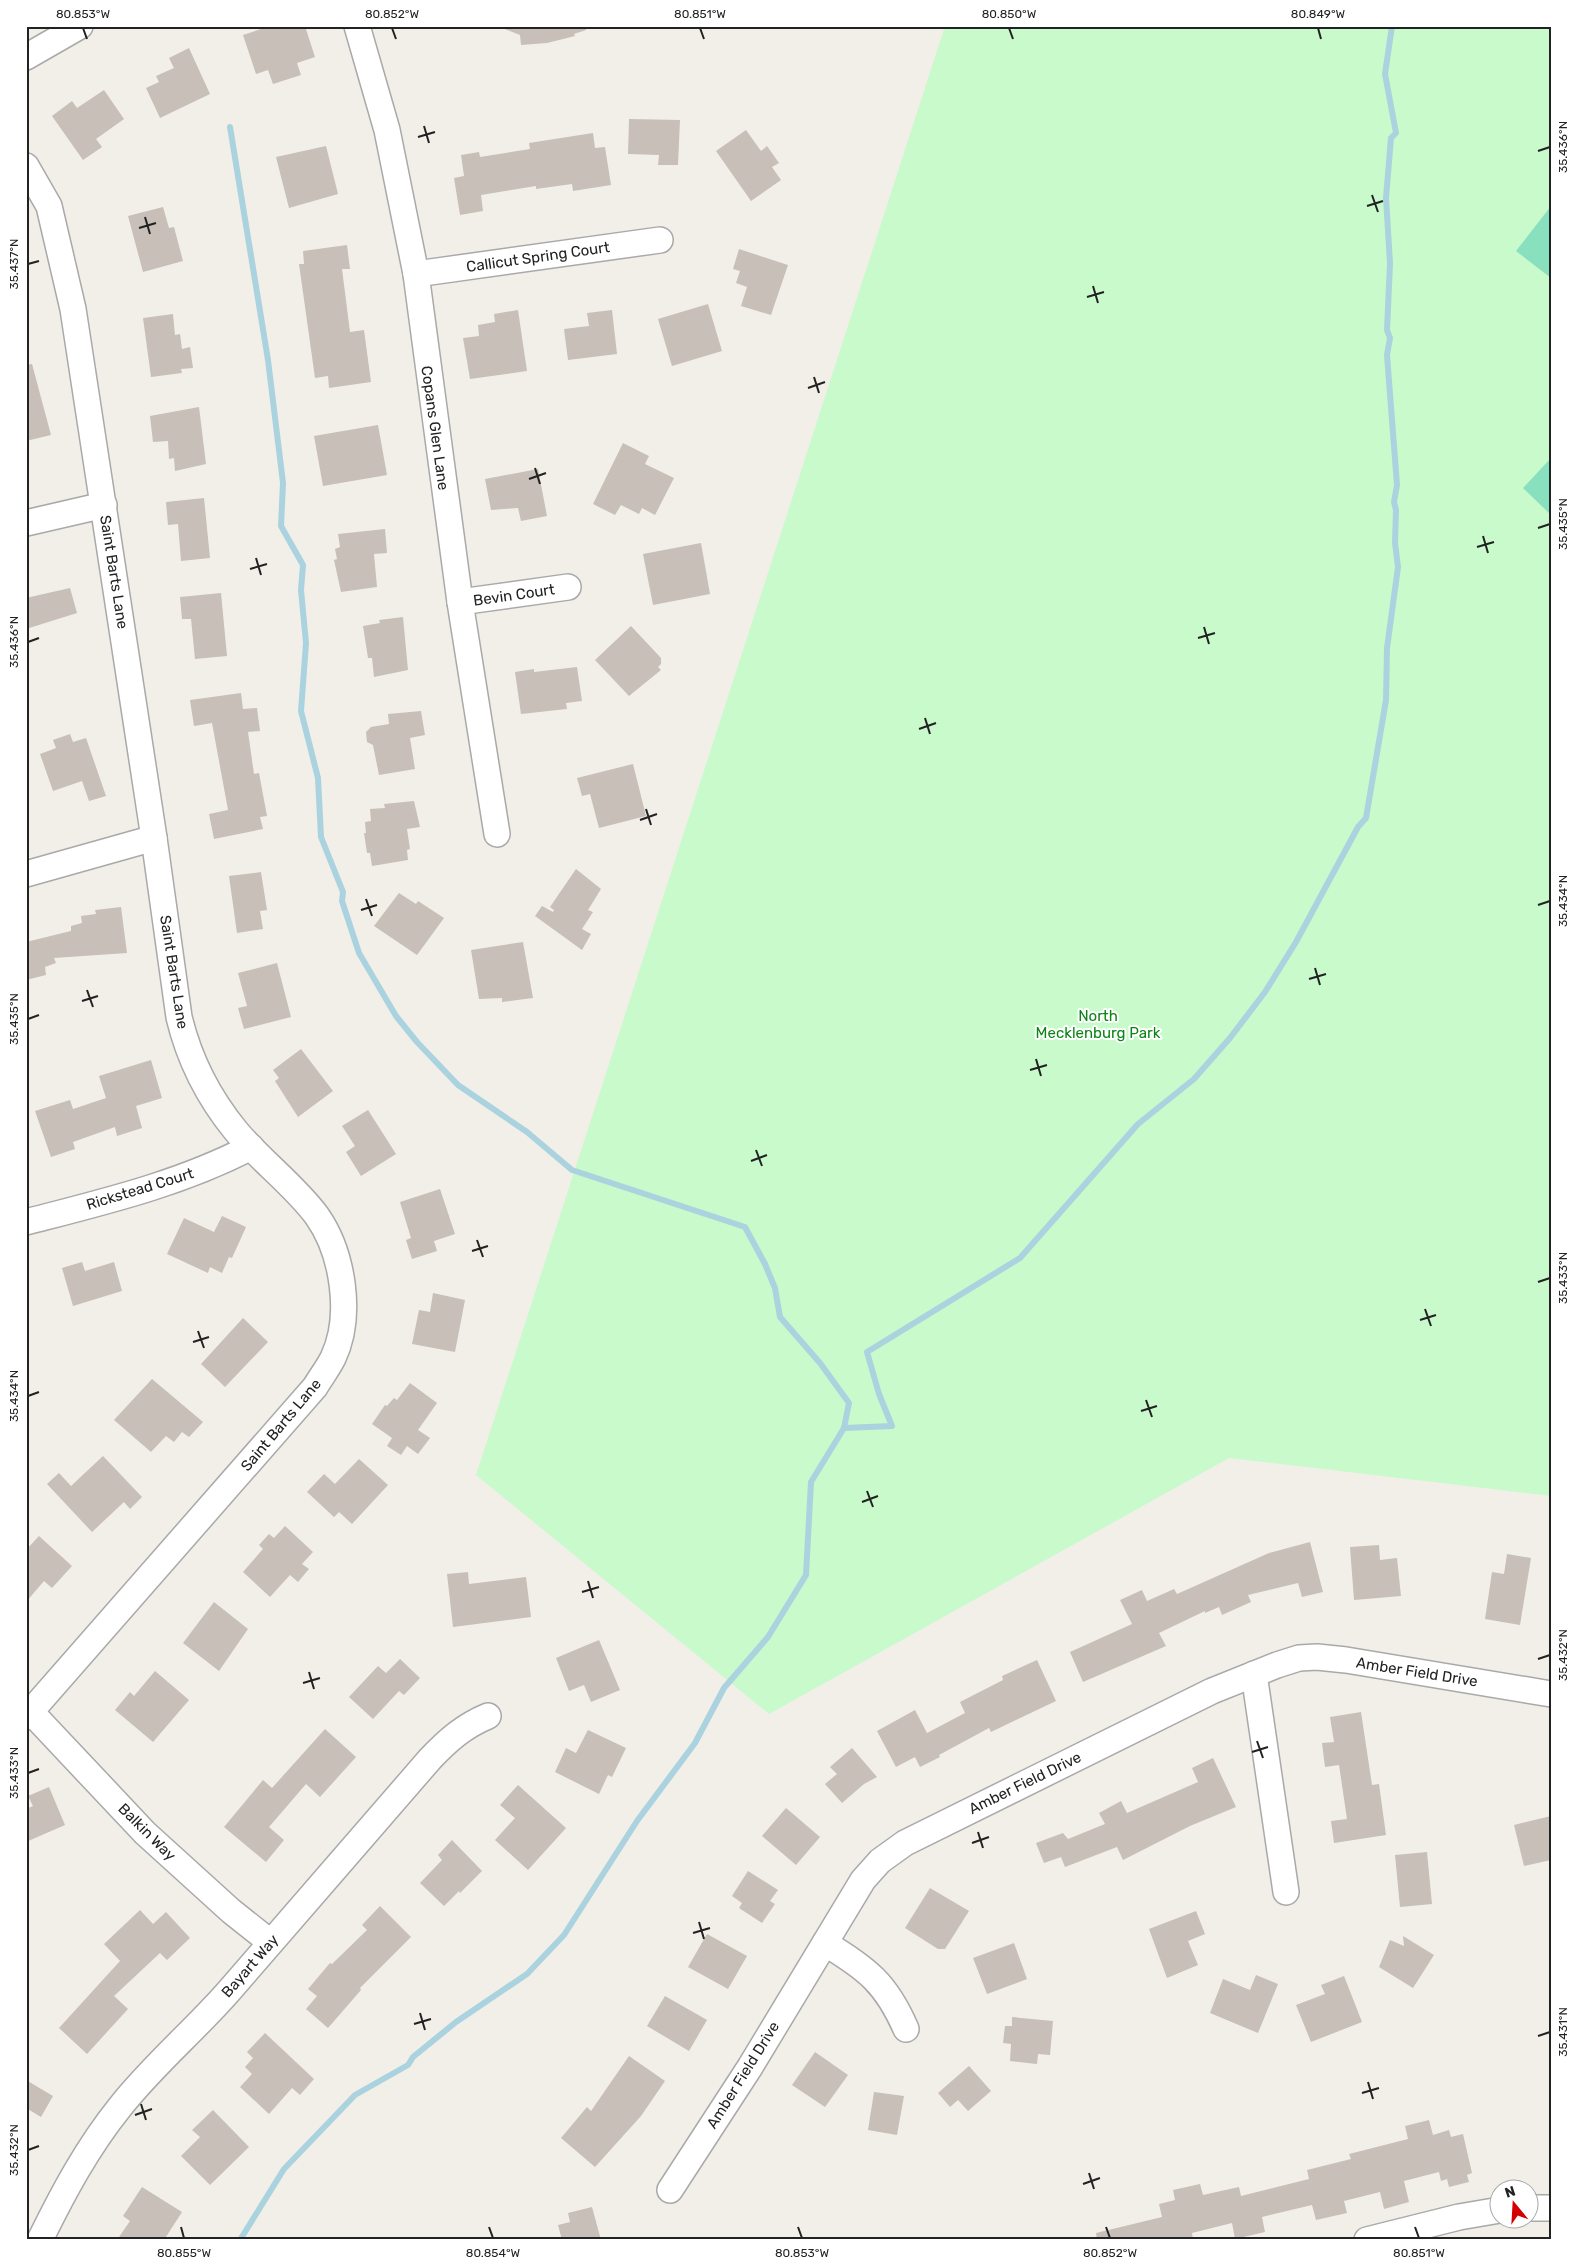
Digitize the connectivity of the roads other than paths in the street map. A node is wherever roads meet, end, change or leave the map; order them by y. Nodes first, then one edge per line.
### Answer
1 (80, 26) edge
2 (357, 26) edge
3 (26, 57) edge
4 (26, 166) edge
5 (660, 240) dead end
6 (416, 274) junction
7 (104, 505) junction
8 (26, 523) edge
9 (568, 587) dead end
10 (460, 602) junction
11 (497, 834) dead end
12 (154, 838) junction
13 (26, 874) edge
14 (251, 1147) junction
15 (26, 1222) edge
16 (1254, 1674) junction
17 (1551, 1694) edge
18 (29, 1715) edge
19 (488, 1716) dead end
20 (1286, 1892) dead end
21 (270, 1942) junction
22 (825, 1943) junction
23 (906, 2029) dead end
24 (670, 2190) dead end
25 (1490, 2212) edge
26 (40, 2240) edge
27 (1367, 2240) edge

1 - 3 street
2 - 6 street, Copans Glen Lane
4 - 7 street, Saint Barts Lane
5 - 6 street, Callicut Spring Court
6 - 10 street, Copans Glen Lane
7 - 8 street
7 - 12 street, Saint Barts Lane
9 - 10 street, Bevin Court
10 - 11 street, Copans Glen Lane
12 - 13 street
12 - 14 street, Saint Barts Lane
14 - 15 street, Rickstead Court
14 - 18 street, Saint Barts Lane
16 - 17 street, Amber Field Drive
16 - 20 street
16 - 22 street, Amber Field Drive
18 - 21 street, Balkin Way
19 - 21 street, Bayart Way
21 - 26 street, Bayart Way
22 - 23 street
22 - 24 street, Amber Field Drive
25 - 27 street

